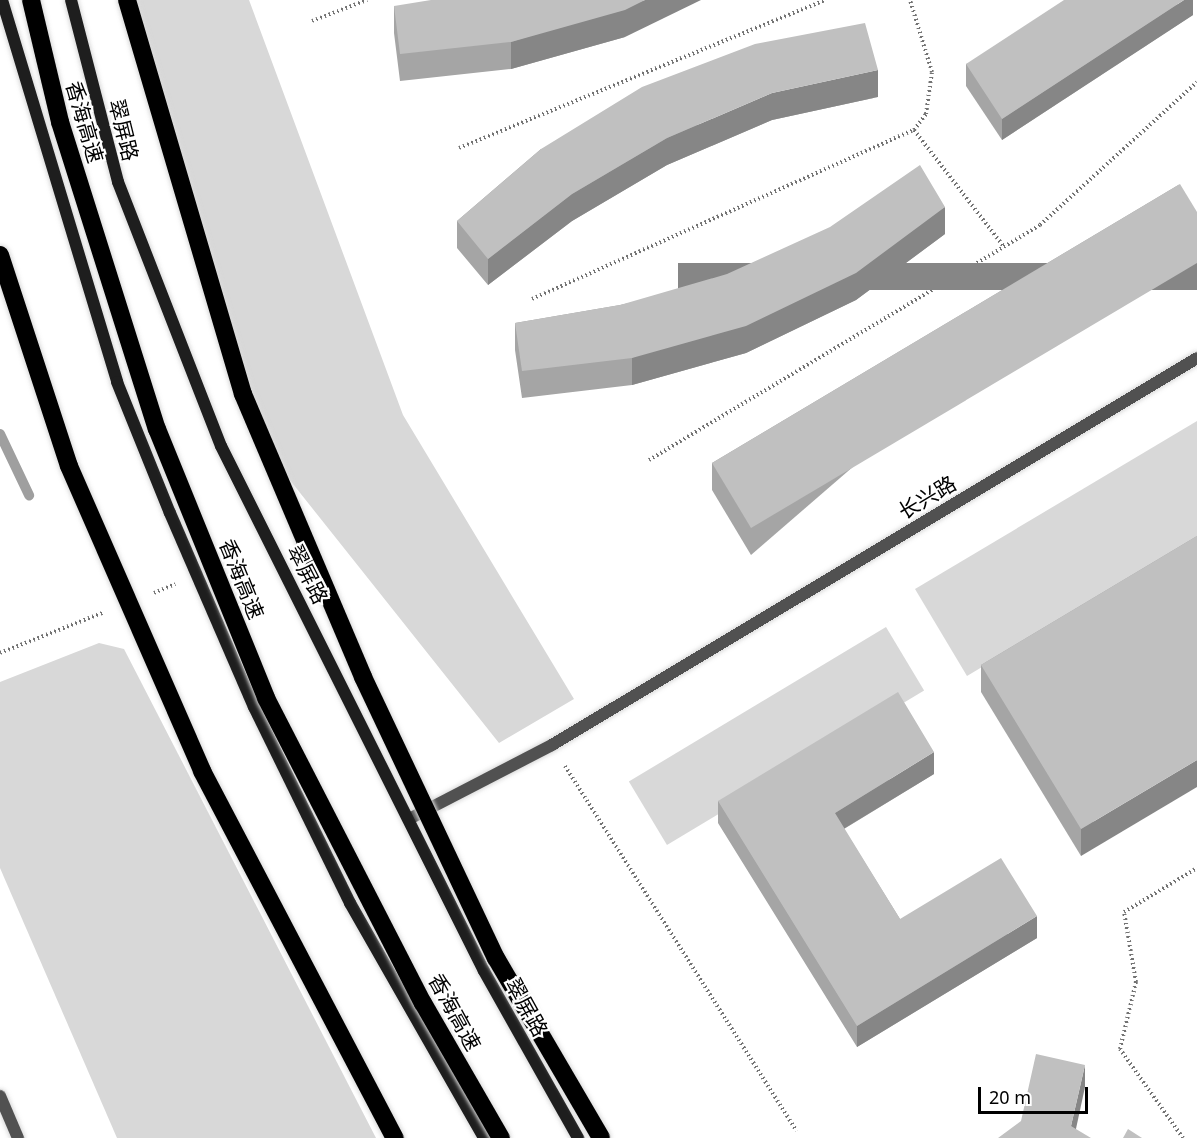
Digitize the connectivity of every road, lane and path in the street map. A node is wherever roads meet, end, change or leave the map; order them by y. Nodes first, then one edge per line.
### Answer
1 (2, 0) edge
2 (31, 0) edge
3 (71, 0) edge
4 (127, 0) edge
5 (367, 0) edge
6 (826, 0) edge
7 (910, 0) edge
8 (312, 21) dead end
9 (1197, 82) edge
10 (914, 130) junction
11 (459, 148) dead end
12 (1004, 247) junction
13 (0, 255) edge
14 (532, 299) dead end
15 (1197, 358) edge
16 (649, 460) dead end
17 (101, 613) dead end
18 (0, 652) edge
19 (552, 745) junction
20 (411, 818) junction
21 (1197, 867) edge
22 (0, 1096) edge
23 (797, 1131) dead end
24 (18, 1138) edge
25 (395, 1138) edge
26 (484, 1138) edge
27 (501, 1138) edge
28 (578, 1138) edge
29 (601, 1138) edge
30 (1183, 1138) edge

1 - 26 main road
2 - 27 highway, 香海高速, bridge
3 - 20 main road, 翠屏路
4 - 29 highway, bridge
5 - 8 path
6 - 11 path
7 - 10 path
9 - 12 path
10 - 12 path
10 - 14 path
12 - 16 path
13 - 25 highway
15 - 19 street, 长兴路
17 - 18 path
19 - 20 street, 长兴路
19 - 23 path
20 - 28 main road, 翠屏路
21 - 30 path
22 - 24 street

